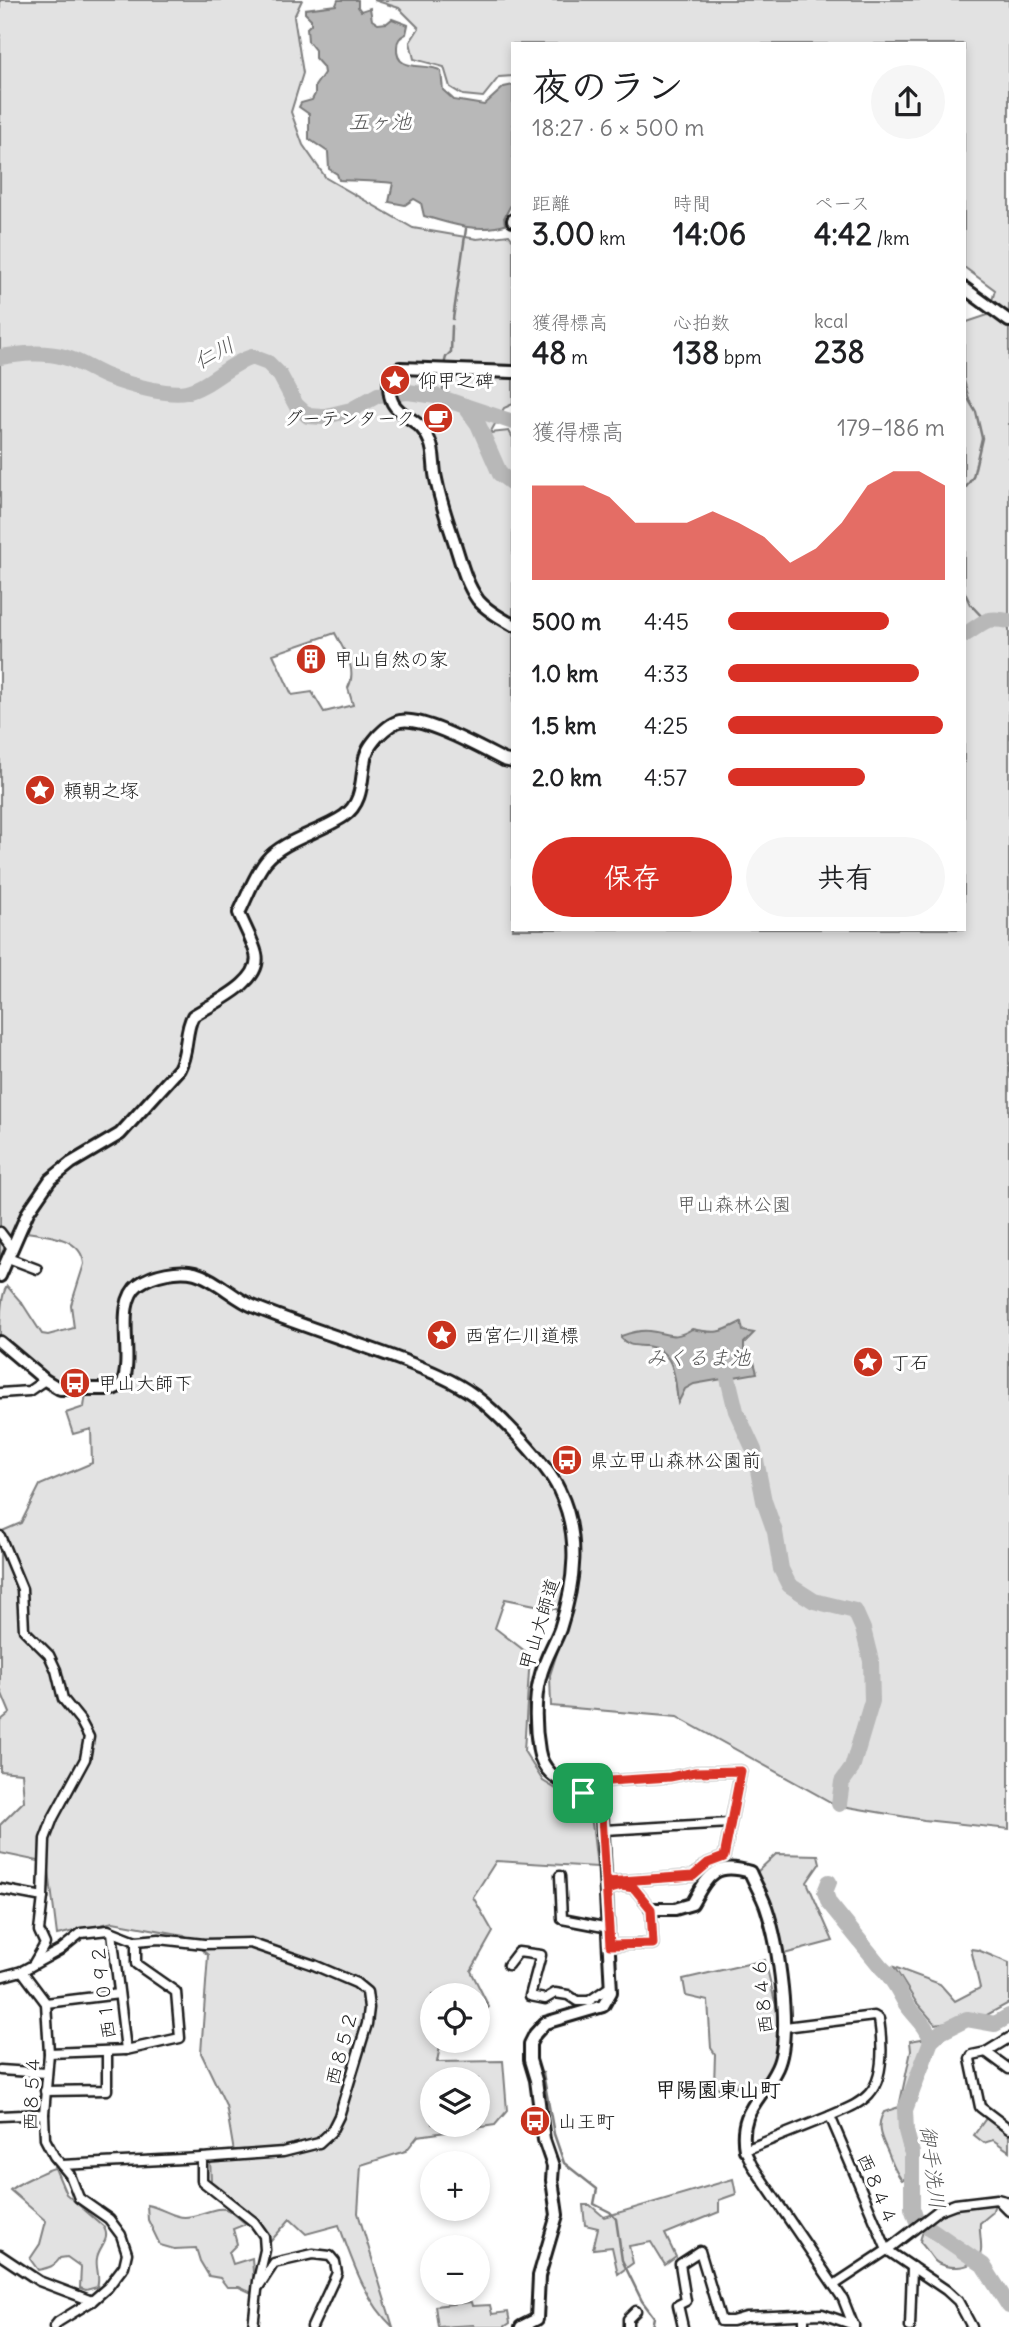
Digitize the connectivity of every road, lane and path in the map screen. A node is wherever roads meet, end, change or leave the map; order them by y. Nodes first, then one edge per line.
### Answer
1 (966, 289) edge
2 (1009, 321) edge
3 (511, 372) edge
4 (511, 624) edge
5 (511, 762) edge
6 (0, 1232) edge
7 (10, 1253) junction
8 (37, 1269) dead end
9 (0, 1276) edge
10 (0, 1342) edge
11 (44, 1380) junction
12 (0, 1393) edge
13 (0, 1536) edge
14 (583, 1793) junction
15 (730, 1824) junction
16 (604, 1830) junction
17 (560, 1876) dead end
18 (607, 1886) junction
19 (0, 1889) edge
20 (43, 1897) junction
21 (651, 1909) junction
22 (609, 1928) junction
23 (112, 1932) junction
24 (135, 1941) junction
25 (610, 1945) junction
26 (34, 1963) junction
27 (508, 1965) dead end
28 (22, 1971) junction
29 (0, 1976) edge
30 (611, 1986) junction
31 (119, 1994) junction
32 (46, 2003) junction
33 (785, 2027) junction
34 (1009, 2038) edge
35 (126, 2050) junction
36 (107, 2052) junction
37 (986, 2052) junction
38 (49, 2053) junction
39 (1009, 2069) edge
40 (0, 2070) edge
41 (46, 2073) junction
42 (45, 2091) junction
43 (44, 2114) junction
44 (0, 2116) edge
45 (830, 2116) junction
46 (1009, 2129) edge
47 (746, 2150) junction
48 (202, 2158) junction
49 (62, 2165) junction
50 (997, 2199) junction
51 (1009, 2202) edge
52 (1009, 2211) edge
53 (887, 2250) junction
54 (0, 2255) edge
55 (912, 2267) junction
56 (834, 2285) junction
57 (257, 2289) junction
58 (92, 2301) junction
59 (636, 2311) dead end
60 (804, 2314) junction
61 (538, 2323) edge
62 (734, 2324) edge
63 (854, 2326) edge
64 (54, 2327) edge
65 (253, 2327) edge
66 (312, 2327) edge
67 (521, 2327) edge
68 (628, 2327) edge
69 (683, 2327) edge
70 (804, 2327) edge
71 (911, 2327) edge
72 (972, 2327) edge

1 - 2 street
3 - 4 street
5 - 7 street
6 - 7 street
7 - 8 street
7 - 9 street
10 - 11 street, 甲山大師道
11 - 12 street
11 - 14 street, 甲山大師道
13 - 20 street
14 - 15 street
14 - 16 street, 甲山大師道
15 - 16 street
15 - 18 street
16 - 18 street, 甲山大師道
17 - 22 street
18 - 21 street
18 - 22 street, 甲山大師道
19 - 20 street
20 - 26 street
21 - 25 street
21 - 33 street, 西８４６
22 - 25 street, 甲山大師道
23 - 24 street, 西８５２
23 - 26 street, 西８５２
23 - 31 street, 西１０９２
24 - 35 street
24 - 48 street, 西８５２
25 - 30 street, 甲山大師道
26 - 28 street, 西８５２
27 - 30 street
28 - 29 street
28 - 32 street
30 - 61 street
31 - 32 street
31 - 35 street, 西１０９２
32 - 38 street, 西８５４
33 - 45 street
33 - 47 street, 西８４６
34 - 37 street
35 - 36 street
36 - 38 street
36 - 42 street
37 - 39 street
37 - 46 street
38 - 41 street, 西８５４
40 - 41 street
41 - 42 street, 西８５４
42 - 43 street, 西８５４
43 - 44 street
43 - 49 street, 西８５４
45 - 47 street
45 - 53 street, 西８４４
47 - 56 street
48 - 49 street
48 - 57 street
49 - 58 street, 西８５４
50 - 51 street
50 - 52 street
50 - 53 street
53 - 55 street, 西８４４
53 - 56 street
54 - 58 street
55 - 71 street
55 - 72 street, 西８４４
56 - 63 street
57 - 65 street
57 - 66 street
58 - 64 street, 西８５４
59 - 68 street
60 - 62 street
60 - 63 street
60 - 70 street
61 - 67 street
62 - 69 street

